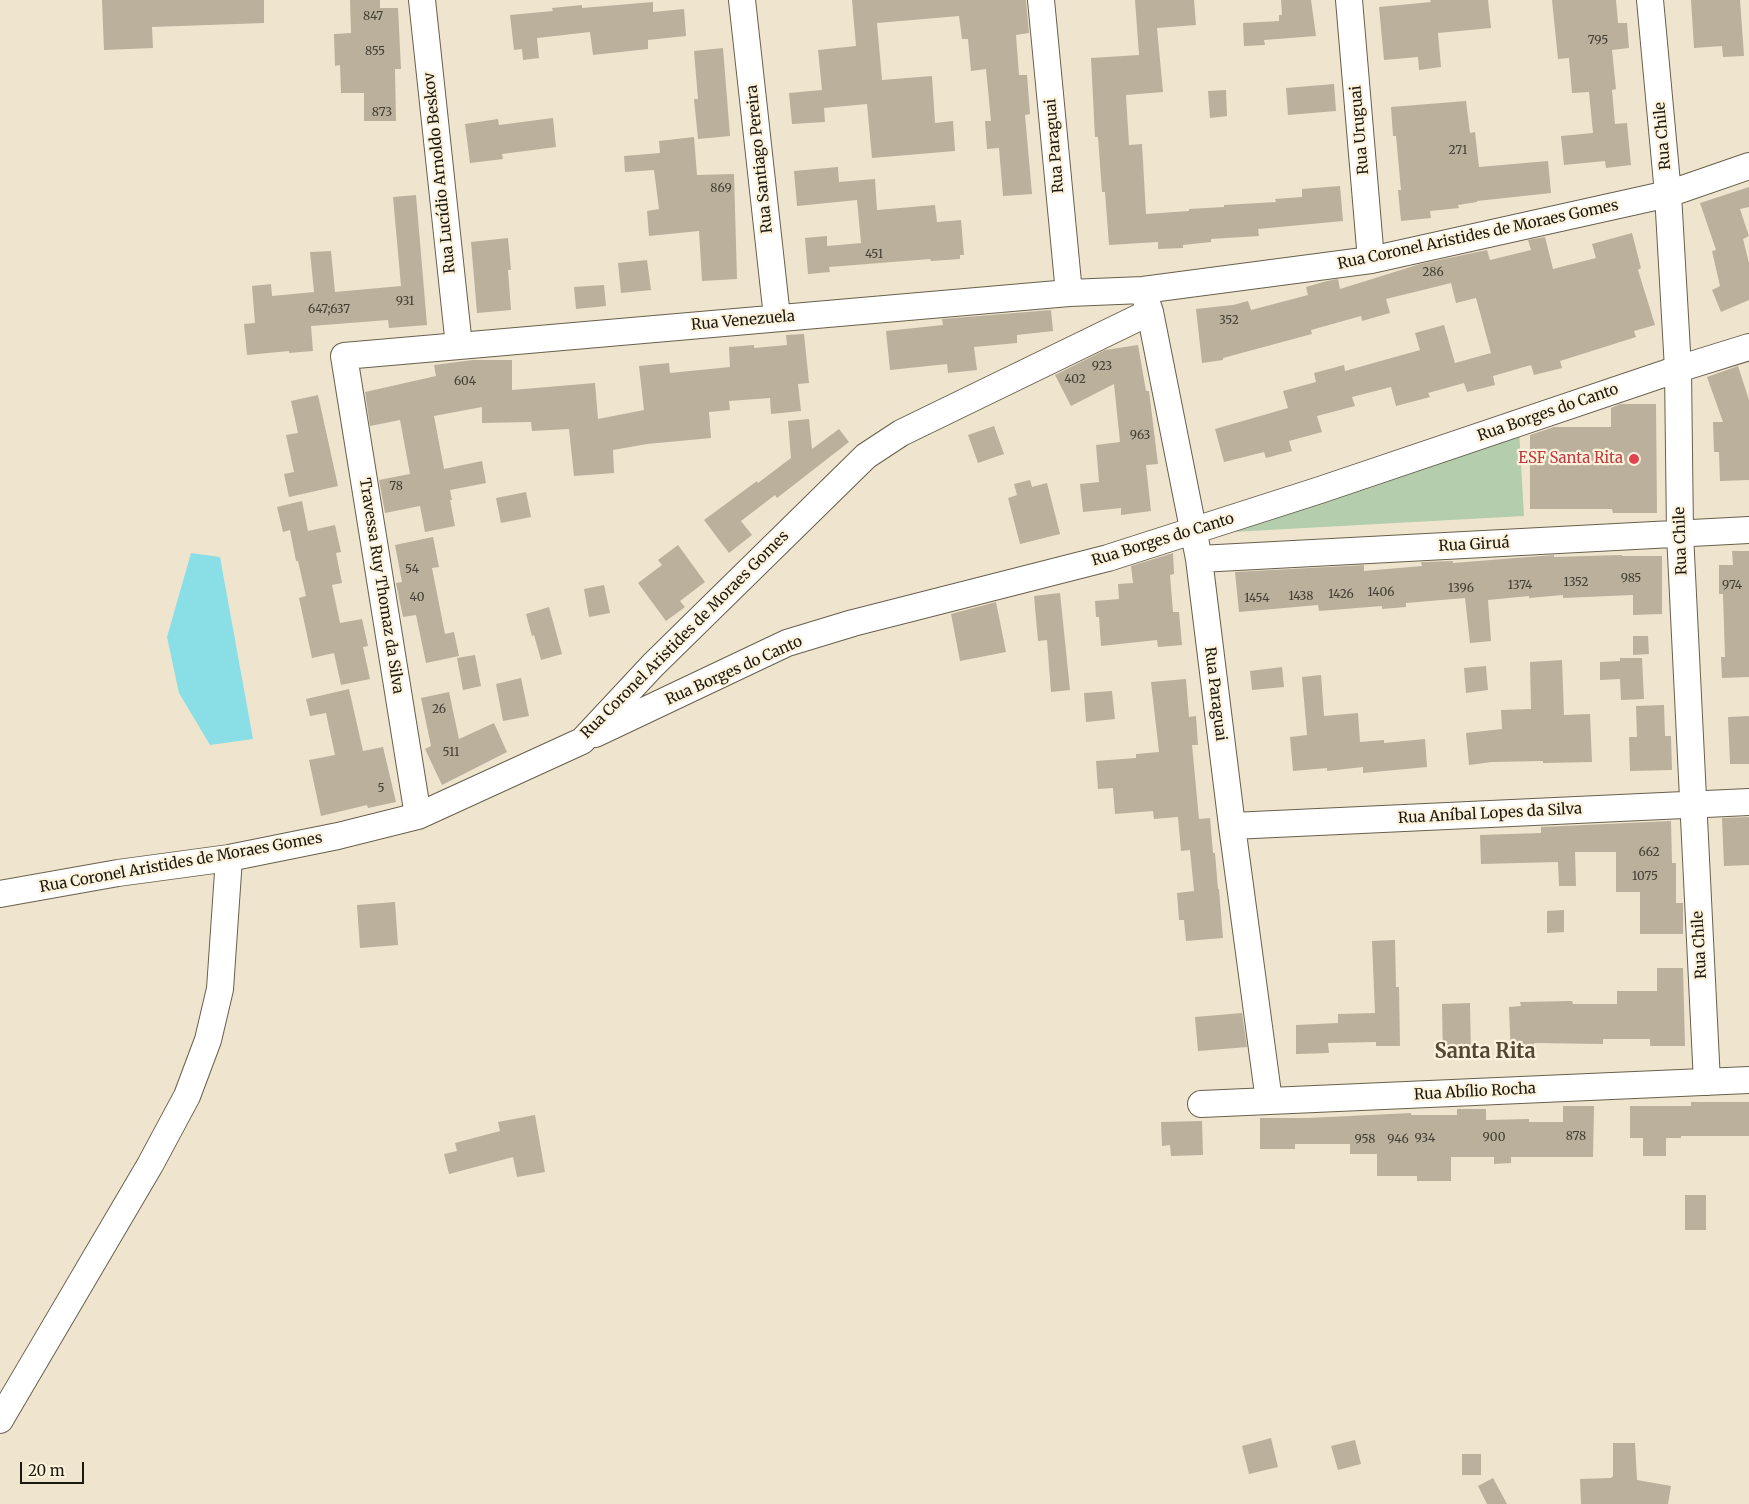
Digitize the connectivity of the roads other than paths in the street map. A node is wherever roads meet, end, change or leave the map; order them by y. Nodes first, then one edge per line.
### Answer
1 (422, 0) edge
2 (742, 0) edge
3 (1040, 0) edge
4 (1349, 0) edge
5 (1650, 0) edge
6 (1749, 166) edge
7 (1668, 194) junction
8 (1371, 260) junction
9 (1068, 293) junction
10 (1146, 300) junction
11 (777, 317) junction
12 (459, 346) junction
13 (1749, 347) edge
14 (344, 356) joint
15 (1678, 369) junction
16 (1749, 530) edge
17 (1194, 531) junction
18 (1680, 534) junction
19 (1199, 559) junction
20 (582, 740) junction
21 (1749, 802) edge
22 (1693, 805) junction
23 (418, 816) junction
24 (1232, 826) junction
25 (229, 858) junction
26 (0, 894) edge
27 (1749, 1080) edge
28 (1707, 1082) junction
29 (1269, 1101) junction
30 (1201, 1104) dead end
31 (0, 1420) edge

1 - 12 street, Rua Lucídio Arnoldo Beskov
2 - 11 street, Rua Santiago Pereira
3 - 9 street, Rua Paraguai
4 - 8 street, Rua Uruguai
5 - 7 street, Rua Chile
6 - 7 street, Rua Coronel Aristides de Moraes Gomes
7 - 8 street, Rua Coronel Aristides de Moraes Gomes
7 - 15 street, Rua Chile
8 - 10 street, Rua Coronel Aristides de Moraes Gomes
9 - 10 street, Rua Venezuela
9 - 11 street, Rua Venezuela
10 - 17 street, Rua Paraguai
10 - 20 street, Rua Coronel Aristides de Moraes Gomes
11 - 12 street, Rua Venezuela
12 - 14 street, Rua Venezuela
13 - 15 street, Rua Borges do Canto
14 - 23 street, Travessa Ruy Thomaz da Silva
15 - 17 street, Rua Borges do Canto
15 - 18 street, Rua Chile
16 - 18 street, Rua Giruá
17 - 19 street, Rua Paraguai
17 - 20 street, Rua Borges do Canto
18 - 19 street, Rua Giruá
18 - 22 street, Rua Chile
19 - 24 street, Rua Paraguai
20 - 23 street, Rua Coronel Aristides de Moraes Gomes
21 - 22 street, Rua Aníbal Lopes da Silva
22 - 24 street, Rua Aníbal Lopes da Silva
22 - 28 street, Rua Chile
23 - 25 street, Rua Coronel Aristides de Moraes Gomes
24 - 29 street, Rua Paraguai
25 - 26 street, Rua Coronel Aristides de Moraes Gomes
25 - 31 street
27 - 28 street, Rua Abílio Rocha
28 - 29 street, Rua Abílio Rocha
29 - 30 street, Rua Abílio Rocha

